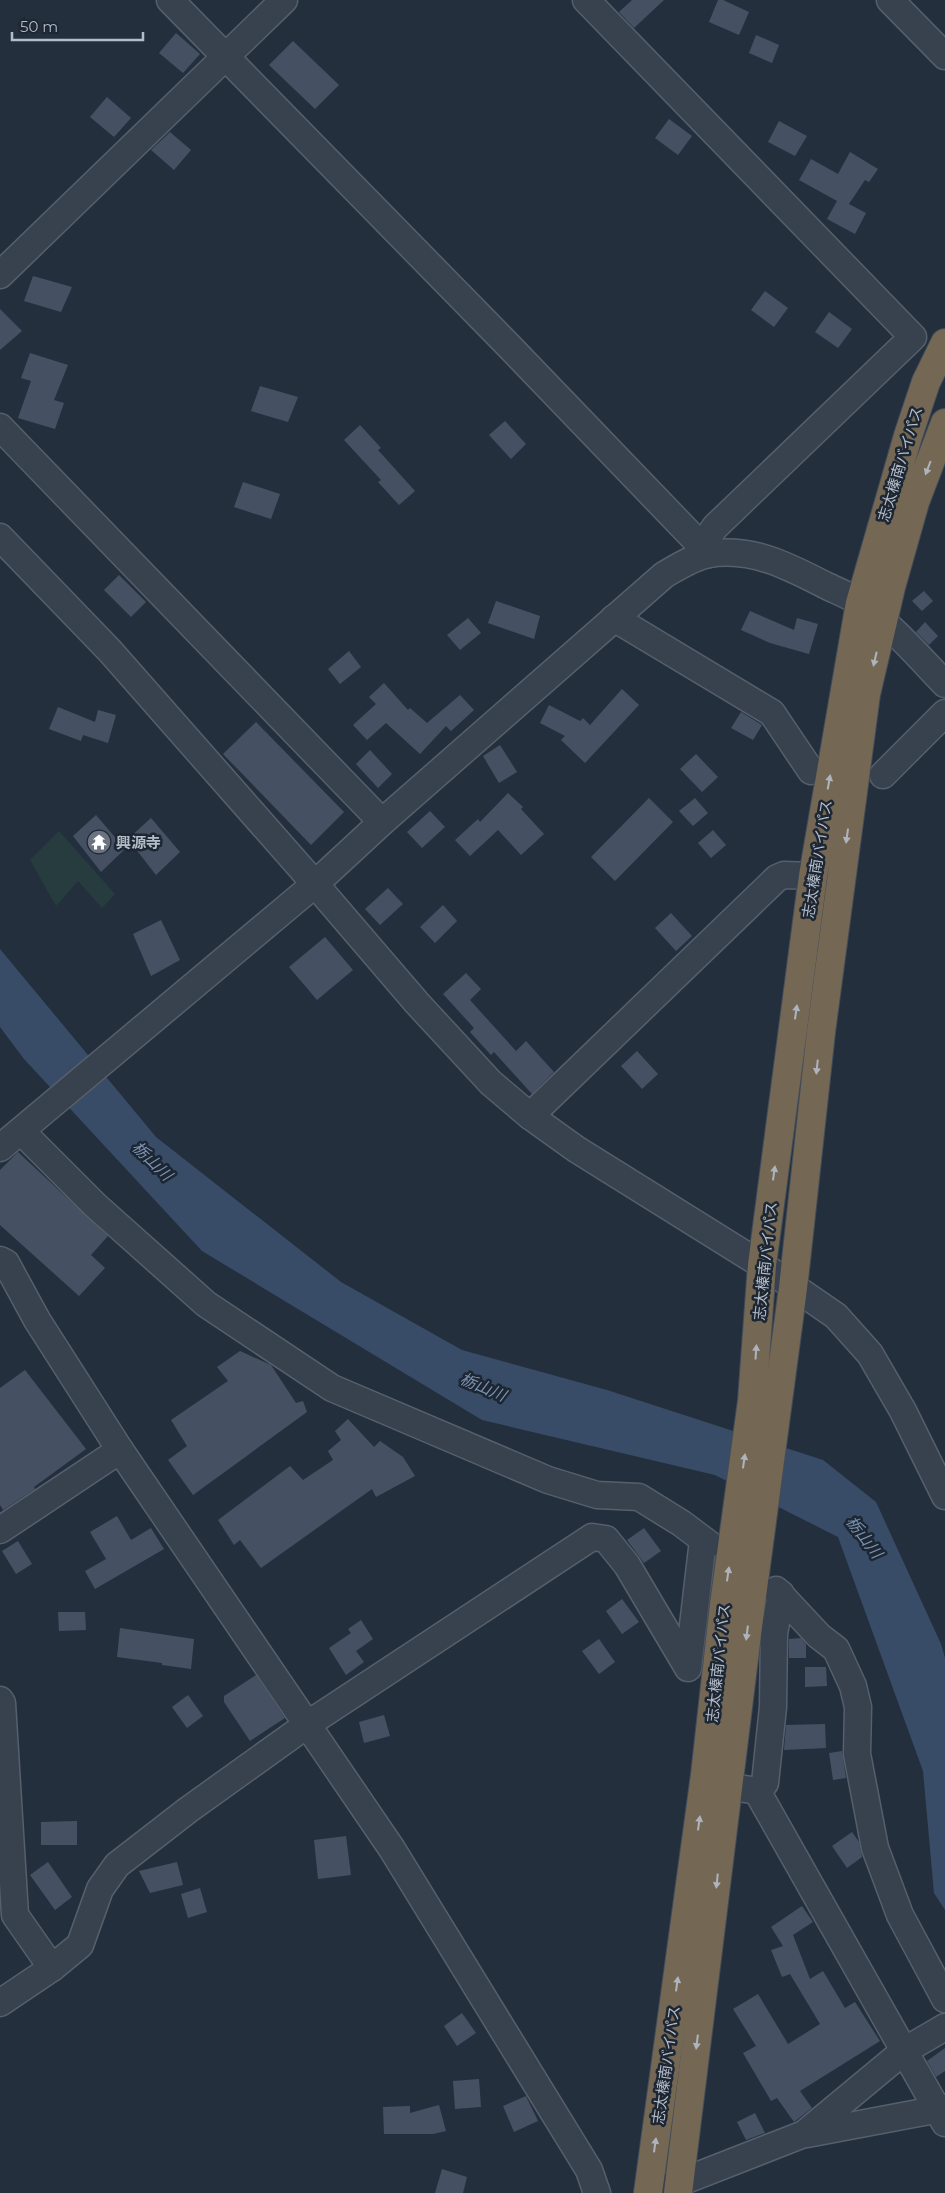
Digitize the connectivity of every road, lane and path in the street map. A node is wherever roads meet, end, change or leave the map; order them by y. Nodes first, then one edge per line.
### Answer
1 (170, 0) edge
2 (284, 0) edge
3 (586, 0) edge
4 (890, 0) edge
5 (945, 56) edge
6 (226, 57) junction
7 (0, 275) edge
8 (945, 343) edge
9 (945, 423) edge
10 (0, 427) edge
11 (0, 537) edge
12 (709, 554) junction
13 (860, 603) junction
14 (614, 618) junction
15 (884, 622) junction
16 (945, 684) edge
17 (945, 713) edge
18 (811, 770) dead end
19 (883, 776) dead end
20 (382, 822) junction
21 (812, 876) junction
22 (315, 884) junction
23 (530, 1116) junction
24 (25, 1127) junction
25 (0, 1148) edge
26 (0, 1260) edge
27 (762, 1266) junction
28 (793, 1288) junction
29 (765, 1404) junction
30 (120, 1450) junction
31 (945, 1496) edge
32 (750, 1512) junction
33 (0, 1530) edge
34 (0, 1700) edge
35 (308, 1724) junction
36 (728, 1786) junction
37 (757, 1791) junction
38 (52, 1968) junction
39 (945, 1999) edge
40 (0, 2002) edge
41 (945, 2027) edge
42 (904, 2051) junction
43 (942, 2114) edge
44 (804, 2134) junction
45 (679, 2188) edge
46 (597, 2193) edge
47 (648, 2193) edge
48 (653, 2193) edge

1 - 6 street
2 - 6 street
3 - 12 street
4 - 5 street
6 - 7 street
6 - 12 street
8 - 13 highway, 志太榛南バイパス
9 -> 15 highway, 志太榛南バイパス
10 - 20 street
11 - 22 street
12 - 13 street
12 - 14 street
13 - 15 street
21 -> 13 highway, 志太榛南バイパス
14 - 18 street
14 - 20 street
15 - 16 street
15 -> 28 highway, 志太榛南バイパス
17 - 19 street
20 - 22 street
21 - 23 street
27 -> 21 highway, 志太榛南バイパス
22 - 23 street
22 - 24 street
23 - 27 street
24 - 25 street
24 - 35 street
26 - 30 street
27 - 28 street
29 -> 27 highway, 志太榛南バイパス
28 - 29 highway, 志太榛南バイパス
28 - 31 street
29 - 32 highway, 志太榛南バイパス
30 - 33 street
30 - 35 street
32 -> 36 highway, 志太榛南バイパス
47 -> 32 highway, 志太榛南バイパス
34 - 38 street
35 - 38 street
35 - 46 street
36 - 37 street
36 -> 45 highway, 志太榛南バイパス
37 - 39 street
37 - 42 street
38 - 40 street
41 - 42 street
42 - 43 street
42 - 44 street
43 - 44 street
44 - 45 street
45 - 48 street

